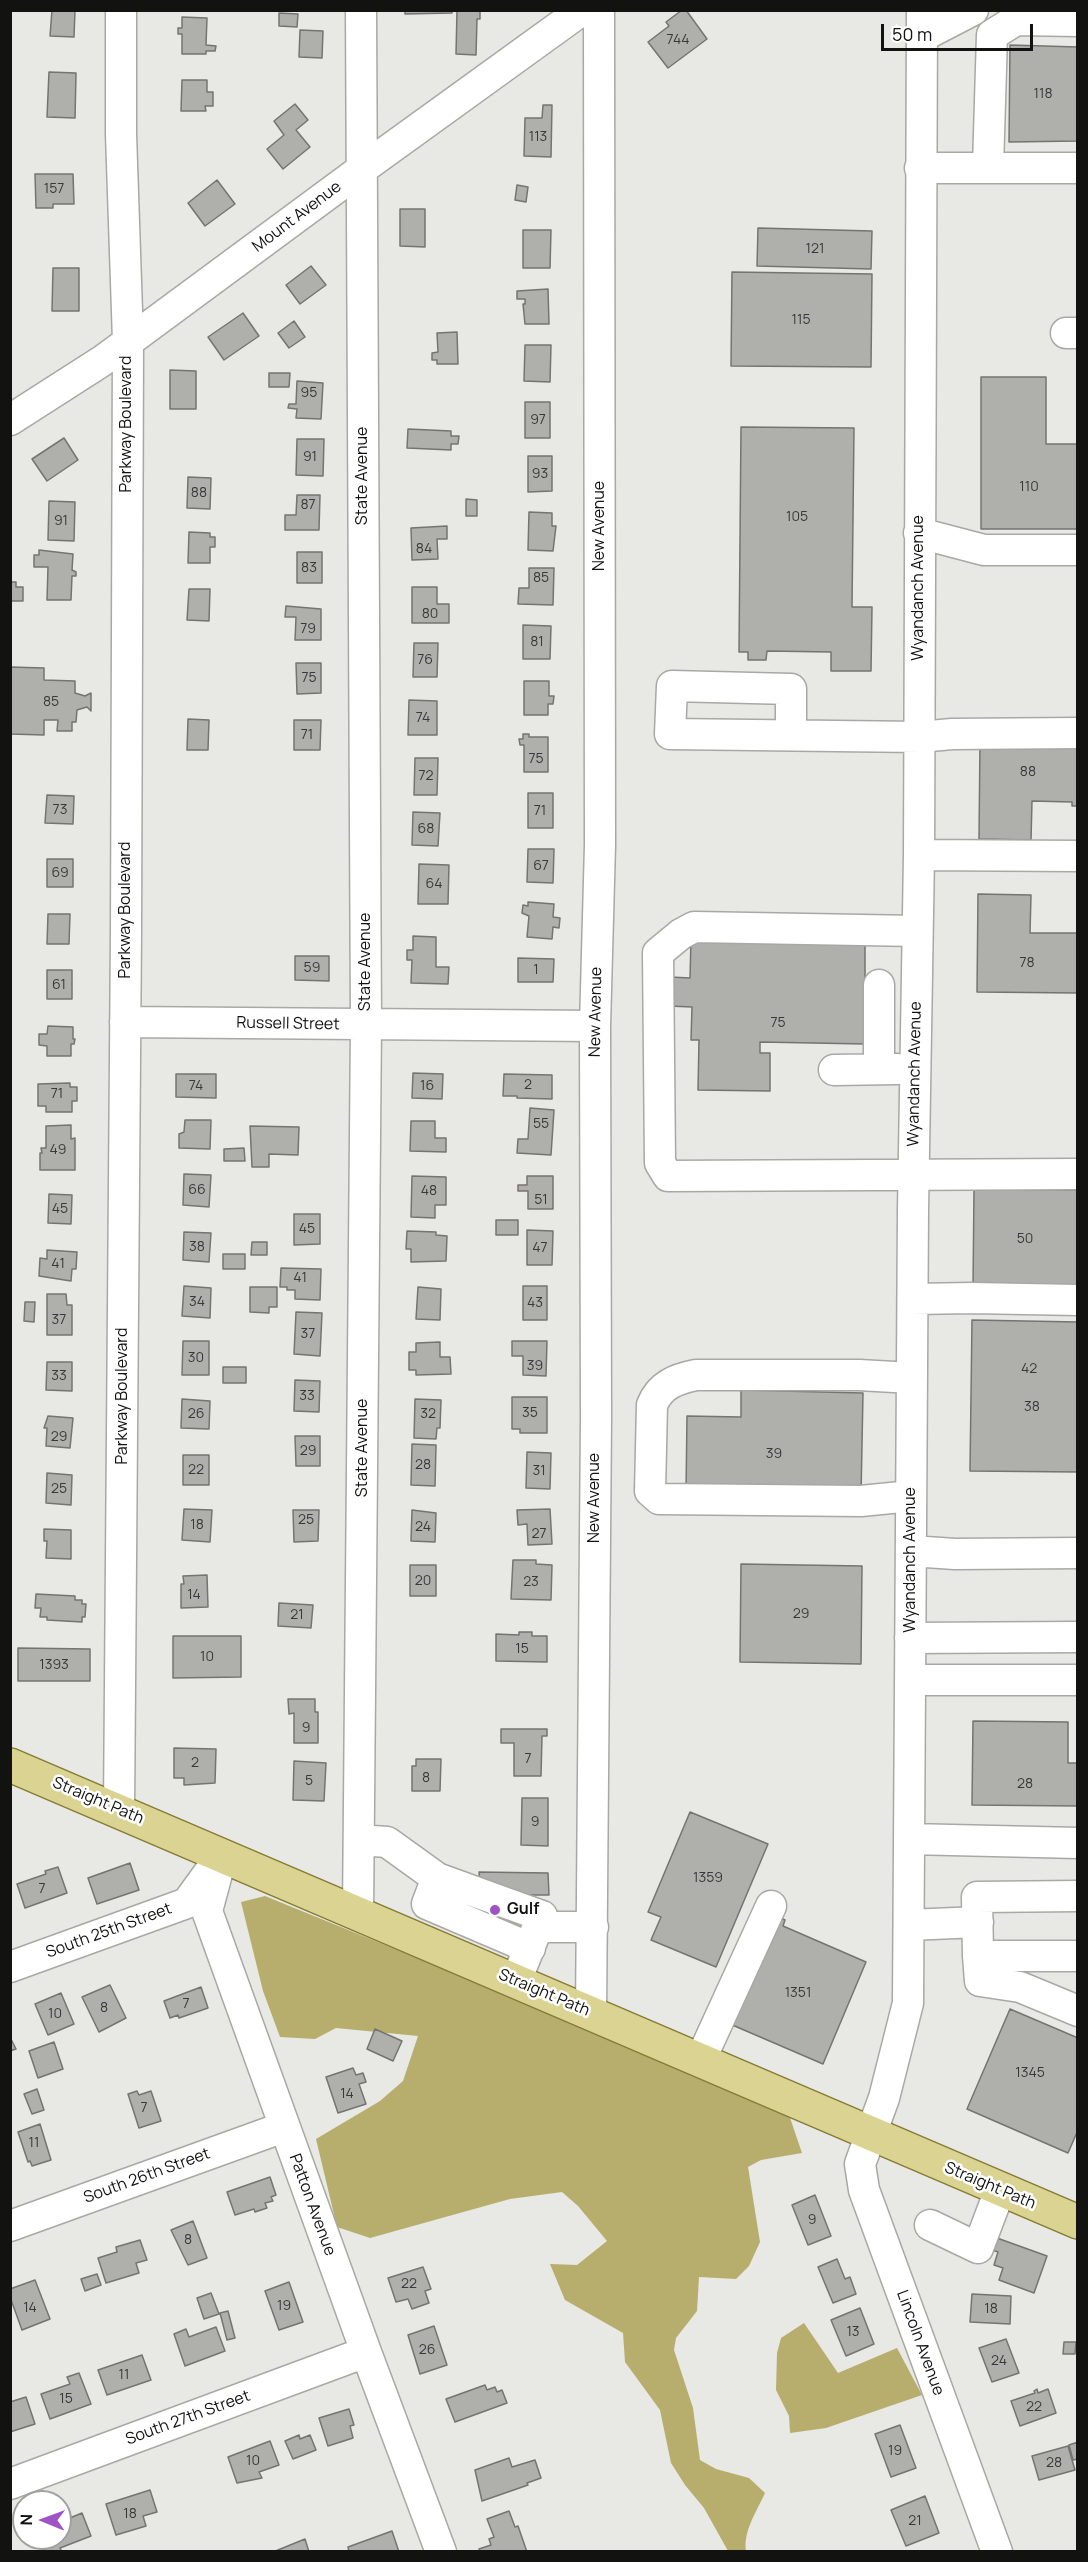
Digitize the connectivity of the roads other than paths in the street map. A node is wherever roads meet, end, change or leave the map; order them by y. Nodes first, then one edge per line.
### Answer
1 (121, 10) edge
2 (361, 10) edge
3 (582, 10) edge
4 (599, 10) edge
5 (974, 10) edge
6 (1077, 21) edge
7 (922, 24) edge
8 (988, 167) junction
9 (920, 168) junction
10 (1077, 168) edge
11 (362, 169) junction
12 (128, 341) junction
13 (10, 420) edge
14 (919, 533) junction
15 (1077, 550) edge
16 (1077, 733) edge
17 (791, 735) dead end
18 (919, 737) junction
19 (919, 855) junction
20 (1077, 856) edge
21 (917, 931) junction
22 (879, 985) dead end
23 (125, 1022) junction
24 (366, 1024) junction
25 (595, 1026) junction
26 (915, 1068) junction
27 (879, 1069) junction
28 (834, 1070) dead end
29 (1077, 1174) edge
30 (914, 1175) junction
31 (913, 1299) junction
32 (1077, 1300) edge
33 (912, 1378) junction
34 (911, 1496) junction
35 (911, 1551) junction
36 (1077, 1553) edge
37 (1077, 1637) edge
38 (910, 1638) junction
39 (910, 1680) junction
40 (1077, 1680) edge
41 (10, 1765) edge
42 (119, 1810) junction
43 (909, 1839) junction
44 (359, 1840) junction
45 (1077, 1843) edge
46 (222, 1855) junction
47 (432, 1891) junction
48 (1077, 1896) edge
49 (495, 1899) junction
50 (771, 1906) dead end
51 (358, 1914) junction
52 (978, 1922) junction
53 (909, 1925) junction
54 (483, 1928) junction
55 (593, 1928) junction
56 (412, 1938) junction
57 (534, 1938) junction
58 (978, 1956) junction
59 (1077, 1956) edge
60 (10, 1967) edge
61 (516, 1981) junction
62 (1077, 2011) edge
63 (591, 2013) junction
64 (700, 2061) junction
65 (284, 2127) junction
66 (871, 2133) junction
67 (1000, 2190) junction
68 (1077, 2222) edge
69 (930, 2225) dead end
70 (10, 2226) edge
71 (366, 2352) junction
72 (10, 2484) edge
73 (441, 2552) edge
74 (997, 2552) edge

1 - 12 street, Parkway Boulevard
2 - 11 street, State Avenue
3 - 11 street, Mount Avenue
4 - 25 street, New Avenue
5 - 7 street
6 - 8 street
7 - 9 street, Wyandanch Avenue
8 - 9 street
8 - 10 street
9 - 14 street, Wyandanch Avenue
11 - 12 street, Mount Avenue
11 - 24 street, State Avenue
12 - 13 street, Mount Avenue
12 - 23 street, Parkway Boulevard
14 - 15 street
14 - 18 street, Wyandanch Avenue
16 - 18 street
17 - 18 street
18 - 19 street, Wyandanch Avenue
19 - 20 street
19 - 21 street, Wyandanch Avenue
21 - 26 street, Wyandanch Avenue
21 - 30 street
22 - 27 street
23 - 24 street, Russell Street
23 - 42 street, Parkway Boulevard
24 - 25 street, Russell Street
24 - 44 street, State Avenue
25 - 55 street, New Avenue
26 - 27 street
26 - 30 street, Wyandanch Avenue
27 - 28 street
29 - 30 street
30 - 31 street, Wyandanch Avenue
31 - 32 street
31 - 33 street, Wyandanch Avenue
33 - 34 street, Wyandanch Avenue
33 - 34 street
34 - 35 street, Wyandanch Avenue
35 - 36 street
35 - 38 street, Wyandanch Avenue
37 - 38 street
38 - 39 street, Wyandanch Avenue
39 - 40 street
39 - 43 street, Wyandanch Avenue
41 - 42 main road, Straight Path
42 - 46 main road, Straight Path
43 - 45 street
43 - 53 street, Wyandanch Avenue
44 - 47 street
44 - 51 street, State Avenue
46 - 51 main road, Straight Path
46 - 60 street, South 25th Street
46 - 65 street, Patton Avenue
47 - 49 street
47 - 54 street
47 - 56 street
48 - 52 street
49 - 54 street
49 - 57 street
50 - 64 street
51 - 56 main road, Straight Path
52 - 53 street
52 - 58 street
53 - 66 street, Wyandanch Avenue
54 - 57 street
55 - 57 street
55 - 63 street, New Avenue
56 - 61 main road, Straight Path
57 - 61 street
58 - 59 street
58 - 62 street
61 - 63 main road, Straight Path
63 - 64 main road, Straight Path
64 - 66 main road, Straight Path
65 - 70 street, South 26th Street
65 - 71 street, Patton Avenue
66 - 67 main road, Straight Path
66 - 74 street, Lincoln Avenue
67 - 68 main road, Straight Path
67 - 69 street
71 - 72 street, South 27th Street
71 - 73 street, Patton Avenue

